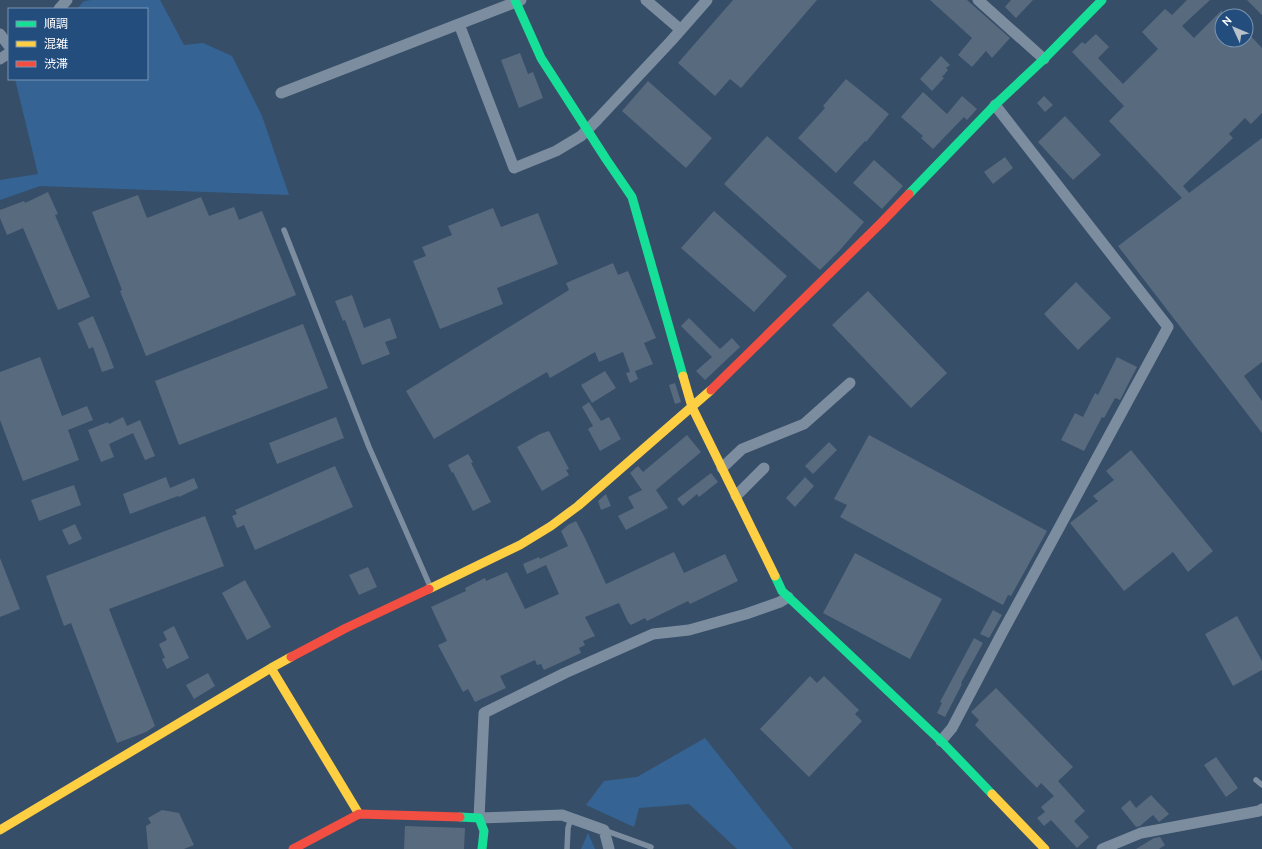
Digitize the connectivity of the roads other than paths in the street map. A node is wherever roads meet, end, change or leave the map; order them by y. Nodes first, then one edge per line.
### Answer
1 (67, 0) edge
2 (646, 0) edge
3 (707, 0) edge
4 (978, 0) edge
5 (1102, 0) edge
6 (518, 1) edge
7 (60, 8) edge
8 (459, 24) junction
9 (680, 30) junction
10 (0, 34) edge
11 (8, 45) edge
12 (1044, 59) junction
13 (281, 93) dead end
14 (995, 105) junction
15 (587, 129) junction
16 (284, 230) dead end
17 (850, 383) dead end
18 (692, 407) junction
19 (722, 468) junction
20 (764, 468) dead end
21 (736, 496) junction
22 (431, 588) junction
23 (788, 597) junction
24 (271, 668) junction
25 (941, 741) junction
26 (1256, 780) dead end
27 (1262, 785) edge
28 (1262, 808) edge
29 (359, 814) junction
30 (479, 818) junction
31 (571, 818) junction
32 (0, 830) edge
33 (604, 830) junction
34 (651, 848) dead end
35 (292, 849) edge
36 (482, 849) edge
37 (567, 849) edge
38 (610, 849) edge
39 (1045, 849) edge
40 (1102, 849) edge

1 - 7 street
2 - 9 street
3 - 9 street
4 - 12 street
5 - 12 street
6 - 8 street
6 - 15 street
8 - 13 street
8 - 15 street
9 - 15 street
10 - 11 street
12 - 14 street
14 - 18 street
14 - 25 street
15 - 18 street
16 - 22 lane
17 - 19 street
18 - 19 street
18 - 22 street
19 - 21 street
20 - 21 street
21 - 23 street
22 - 24 street
23 - 25 street
23 - 30 street
24 - 29 street
24 - 32 street
25 - 39 street
26 - 27 lane
28 - 40 street
29 - 30 street
29 - 35 street
30 - 31 street
30 - 36 street
31 - 33 street
31 - 37 lane
33 - 34 lane
33 - 38 street

